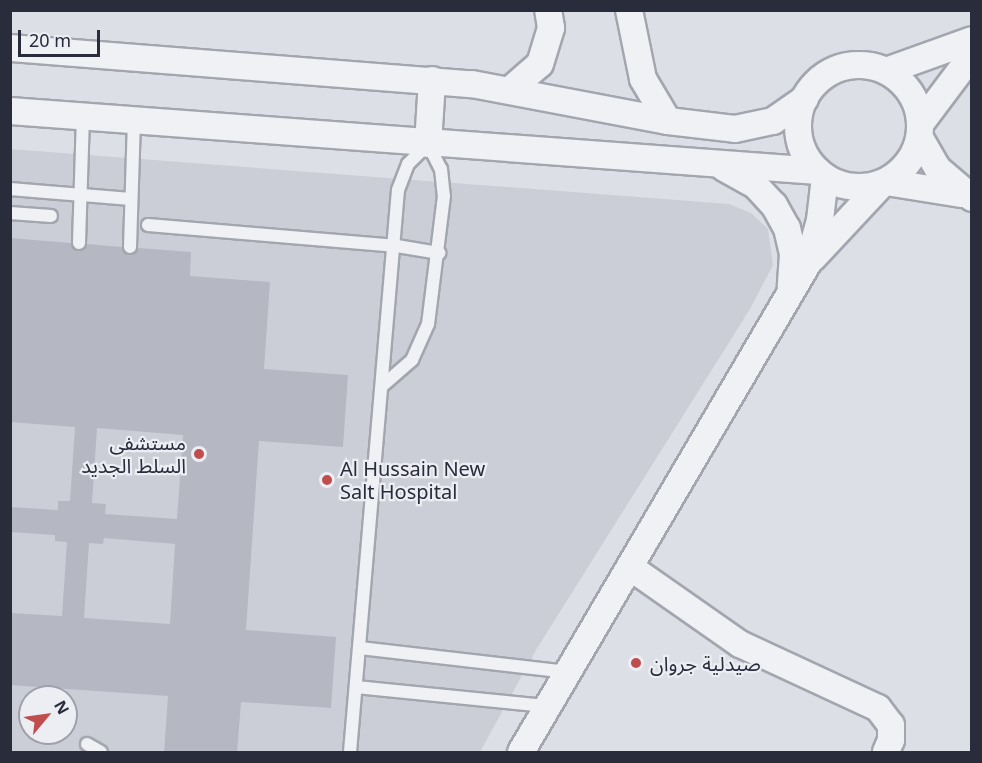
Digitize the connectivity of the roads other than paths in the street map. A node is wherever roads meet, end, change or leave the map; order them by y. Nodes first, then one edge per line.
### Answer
1 (548, 10) edge
2 (629, 10) edge
3 (972, 40) edge
4 (10, 48) edge
5 (972, 55) edge
6 (886, 71) junction
7 (432, 80) junction
8 (511, 89) junction
9 (804, 99) junction
10 (10, 111) edge
11 (83, 115) junction
12 (134, 119) junction
13 (668, 121) junction
14 (920, 130) junction
15 (428, 144) junction
16 (709, 163) junction
17 (821, 174) junction
18 (884, 183) junction
19 (10, 189) edge
20 (81, 195) junction
21 (968, 196) edge
22 (131, 199) junction
23 (10, 213) edge
24 (51, 216) dead end
25 (148, 225) dead end
26 (79, 243) dead end
27 (397, 246) junction
28 (130, 247) dead end
29 (439, 253) junction
30 (808, 263) junction
31 (785, 306) junction
32 (382, 386) junction
33 (630, 567) junction
34 (360, 648) junction
35 (568, 672) junction
36 (356, 687) junction
37 (548, 706) junction
38 (87, 744) dead end
39 (101, 753) edge
40 (350, 753) edge
41 (520, 753) edge
42 (886, 753) edge

1 - 8 street
2 - 13 street
3 - 6 street
4 - 7 street
5 - 14 street
6 - 9 street
6 - 14 street
7 - 8 street
7 - 15 street
8 - 13 street
9 - 13 street
9 - 17 street
10 - 11 street
11 - 12 street
11 - 20 lane
12 - 15 street
12 - 22 lane
14 - 18 street
14 - 21 street
15 - 16 street
15 - 27 lane
15 - 29 lane
16 - 17 street
16 - 31 street
17 - 18 street
17 - 30 street
18 - 21 street
18 - 30 street
19 - 20 lane
20 - 22 lane
20 - 26 lane
22 - 28 lane
23 - 24 lane
25 - 27 lane
27 - 29 lane
27 - 32 lane
29 - 32 lane
30 - 31 street
31 - 33 street
32 - 34 lane
33 - 35 street
33 - 42 street
34 - 35 lane
34 - 36 lane
35 - 37 street
36 - 37 lane
36 - 40 lane
37 - 41 street
38 - 39 lane

